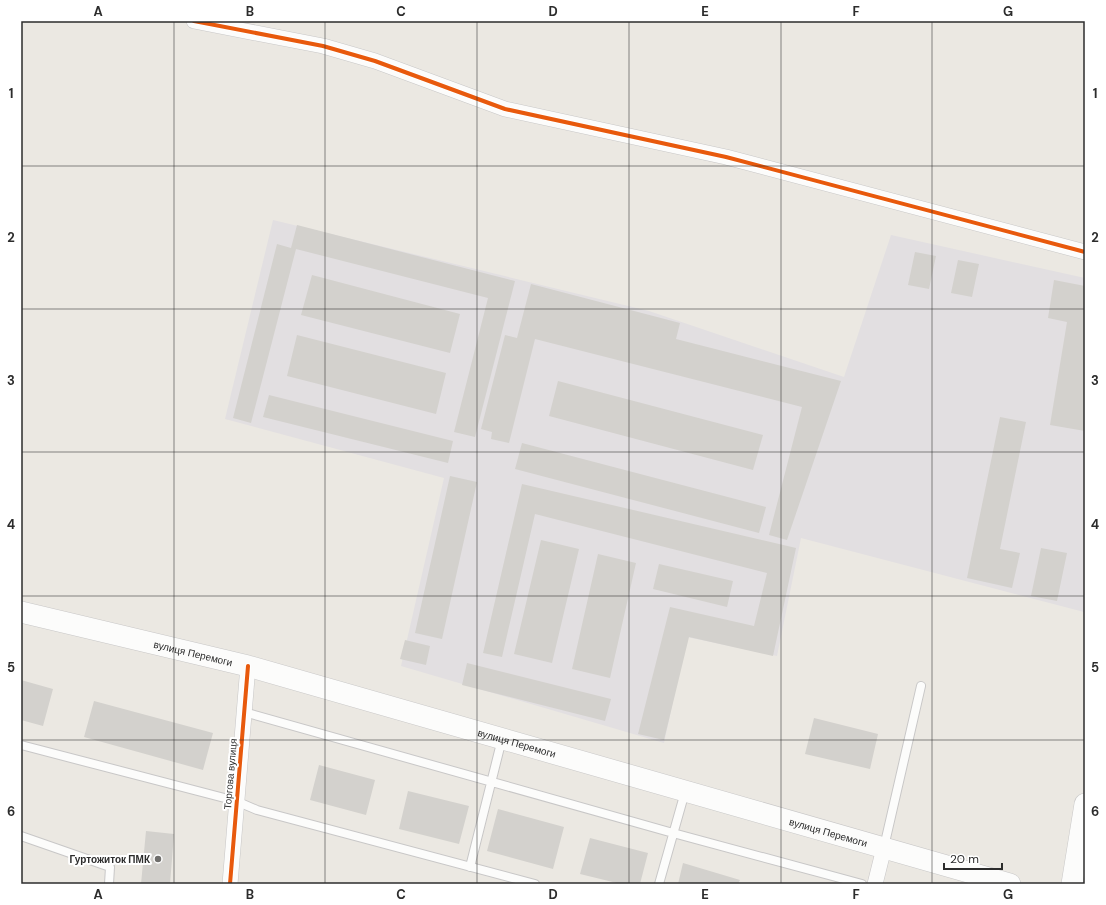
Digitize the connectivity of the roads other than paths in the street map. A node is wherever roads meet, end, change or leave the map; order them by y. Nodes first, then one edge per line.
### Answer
1 (194, 21) edge
2 (1085, 252) edge
3 (21, 612) edge
4 (248, 666) junction
5 (921, 686) dead end
6 (244, 712) junction
7 (502, 738) junction
8 (21, 745) edge
9 (491, 782) junction
10 (685, 791) junction
11 (236, 801) junction
12 (1085, 804) edge
13 (673, 833) junction
14 (21, 836) edge
15 (884, 848) junction
16 (470, 867) junction
17 (109, 884) edge
18 (230, 884) edge
19 (535, 884) edge
20 (659, 884) edge
21 (862, 884) edge
22 (875, 884) edge
23 (1010, 884) edge
24 (1072, 884) edge

1 - 2 street
3 - 4 main road, вулиця Перемоги
4 - 6 street, Торгова вулиця
4 - 7 main road, вулиця Перемоги
5 - 15 lane
6 - 9 lane
6 - 11 street, Торгова вулиця
7 - 9 lane
7 - 10 main road, вулиця Перемоги
8 - 11 lane
9 - 13 lane
9 - 16 lane
10 - 13 lane
10 - 15 main road, вулиця Перемоги
11 - 16 lane
11 - 18 street, Торгова вулиця
12 - 24 main road
13 - 20 lane
13 - 21 lane
14 - 17 lane
15 - 22 street
15 - 23 main road, вулиця Перемоги
16 - 19 lane

